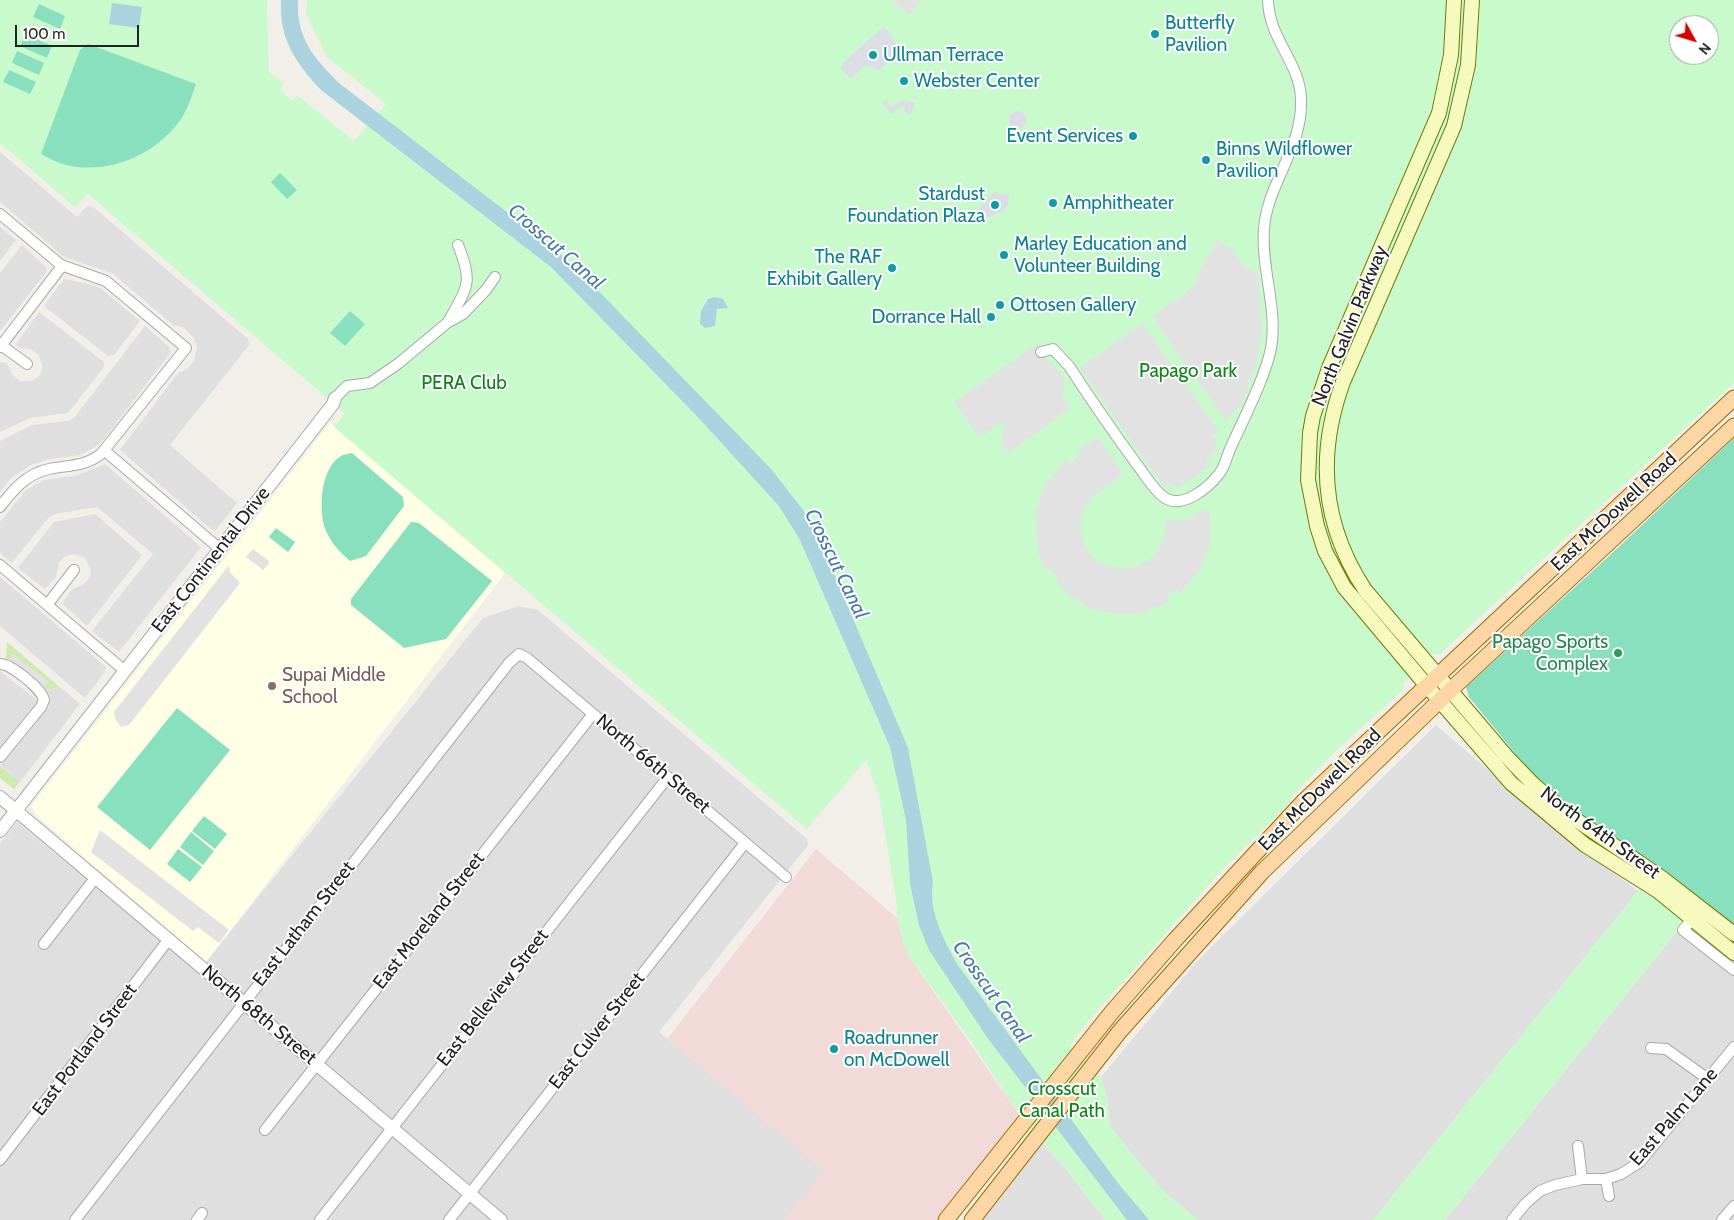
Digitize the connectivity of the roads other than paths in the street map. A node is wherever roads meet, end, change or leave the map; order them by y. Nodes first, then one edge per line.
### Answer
1 (1268, 0) edge
2 (1454, 0) edge
3 (1472, 0) edge
4 (0, 214) edge
5 (458, 245) dead end
6 (62, 266) junction
7 (495, 276) dead end
8 (447, 322) junction
9 (1, 346) edge
10 (1041, 352) dead end
11 (27, 364) dead end
12 (335, 398) joint
13 (1734, 398) edge
14 (1734, 426) edge
15 (105, 451) junction
16 (0, 507) edge
17 (220, 549) junction
18 (0, 565) edge
19 (74, 570) dead end
20 (47, 605) junction
21 (519, 654) joint
22 (2, 664) edge
23 (125, 671) junction
24 (1432, 681) junction
25 (1445, 696) junction
26 (593, 714) junction
27 (0, 757) edge
28 (668, 777) junction
29 (0, 798) edge
30 (16, 811) junction
31 (1280, 827) junction
32 (0, 832) edge
33 (1580, 832) junction
34 (745, 843) junction
35 (96, 877) junction
36 (786, 877) dead end
37 (1231, 906) junction
38 (1692, 919) junction
39 (1734, 934) edge
40 (169, 939) junction
41 (44, 944) dead end
42 (1734, 952) edge
43 (1162, 954) junction
44 (1734, 970) edge
45 (243, 1001) junction
46 (1734, 1047) edge
47 (1651, 1048) dead end
48 (317, 1063) junction
49 (1708, 1079) junction
50 (391, 1127) junction
51 (265, 1130) dead end
52 (1578, 1146) dead end
53 (0, 1160) edge
54 (1582, 1179) junction
55 (1606, 1179) junction
56 (469, 1194) junction
57 (1609, 1196) dead end
58 (1734, 1206) edge
59 (75, 1220) edge
60 (320, 1220) edge
61 (449, 1220) edge
62 (501, 1220) edge
63 (946, 1220) edge
64 (972, 1220) edge
65 (1512, 1220) edge
66 (1722, 1220) edge

1 - 10 street
2 - 24 main road, North Galvin Parkway
3 - 24 main road, North Galvin Parkway
4 - 6 street
5 - 8 street, East Continental Drive
6 - 9 street
6 - 15 street
7 - 8 street, East Continental Drive
8 - 12 street, East Continental Drive
9 - 11 street
12 - 17 street, East Continental Drive
13 - 24 main road, East McDowell Road
14 - 25 main road, East McDowell Road
15 - 16 street
15 - 17 street
17 - 23 street, East Continental Drive
18 - 20 street
19 - 20 street
20 - 23 street
21 - 26 street, North 66th Street
21 - 45 street, East Latham Street
22 - 27 street
23 - 30 street, East Continental Drive
24 - 25 main road, North 64th Street
24 - 31 main road, East McDowell Road
25 - 33 main road, North 64th Street
25 - 37 main road, East McDowell Road
26 - 28 street, North 66th Street
26 - 48 street, East Moreland Street
28 - 34 street, North 66th Street
28 - 50 street, East Belleview Street
29 - 30 street, North 68th Street
30 - 32 street, East Continental Drive
30 - 35 street, North 68th Street
31 - 37 main road
31 - 43 main road, East McDowell Road
33 - 38 main road, North 64th Street
33 - 39 main road, North 64th Street
34 - 36 street, North 66th Street
34 - 56 street, East Culver Street
35 - 40 street, North 68th Street
35 - 41 street
37 - 43 main road
37 - 64 main road, East McDowell Road
38 - 42 main road, North 64th Street
38 - 44 street
40 - 45 street, North 68th Street
40 - 53 street, East Portland Street
43 - 63 main road, East McDowell Road
45 - 48 street, North 68th Street
45 - 59 street, East Latham Street
46 - 49 street, East Palm Lane
47 - 49 street
48 - 50 street, North 68th Street
48 - 51 street, East Moreland Street
49 - 55 street, East Palm Lane
50 - 56 street, North 68th Street
50 - 60 street, East Belleview Street
52 - 54 street
54 - 55 street, East Palm Lane
54 - 65 street, East Palm Lane
55 - 57 street
56 - 61 street, East Culver Street
56 - 62 street, North 68th Street
58 - 66 street

